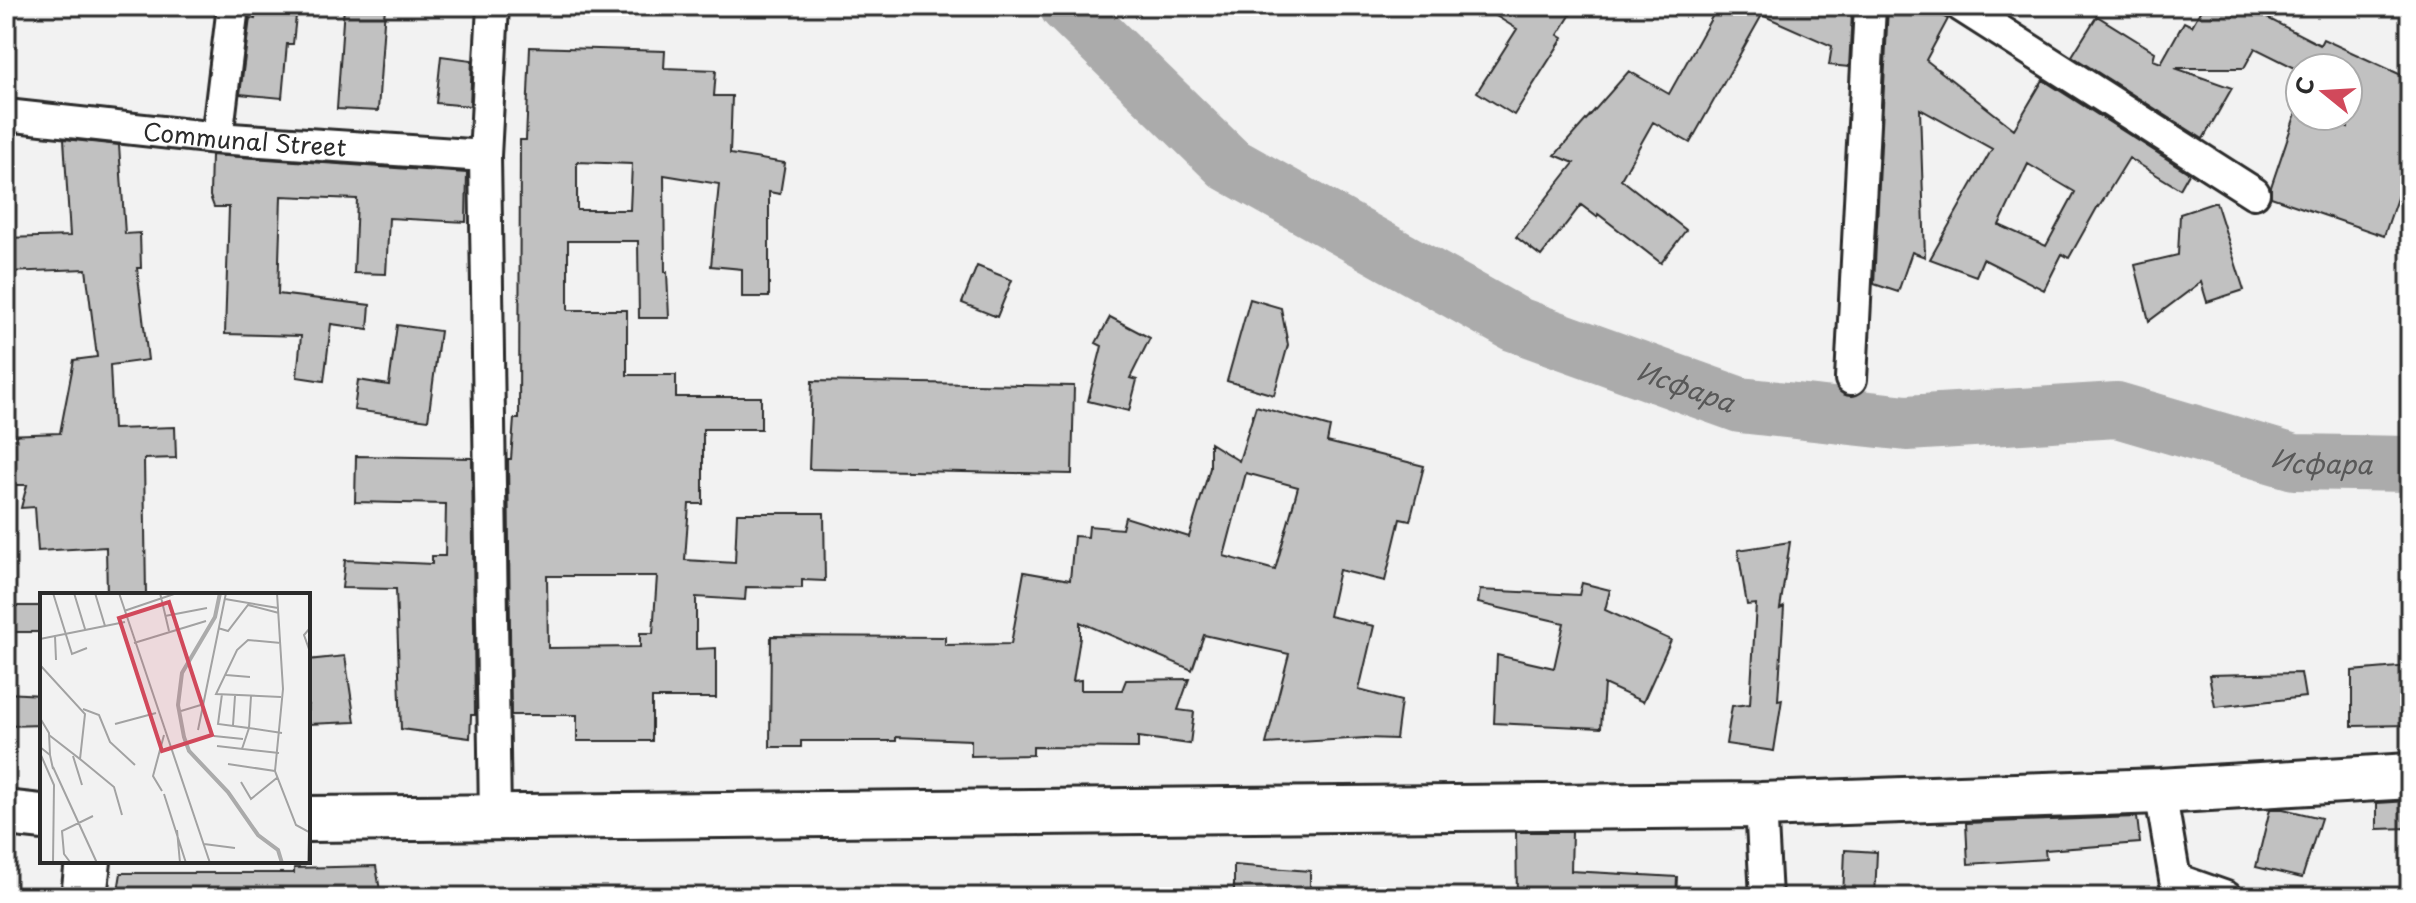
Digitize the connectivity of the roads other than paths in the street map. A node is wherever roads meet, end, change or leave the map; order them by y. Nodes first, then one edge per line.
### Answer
1 (233, 6) edge
2 (493, 6) edge
3 (1870, 6) edge
4 (1961, 6) edge
5 (6, 115) edge
6 (217, 138) junction
7 (485, 156) junction
8 (2254, 193) dead end
9 (1851, 379) dead end
10 (2410, 776) edge
11 (2160, 791) junction
12 (1761, 805) junction
13 (6, 813) edge
14 (495, 816) junction
15 (40, 817) edge
16 (310, 819) edge
17 (88, 863) edge
18 (84, 897) edge
19 (1766, 897) edge
20 (2226, 897) edge

1 - 6 street
2 - 7 street
3 - 9 street
4 - 8 street
5 - 6 street, Communal Street
6 - 7 street, Communal Street
7 - 14 street
10 - 11 main road
11 - 12 main road
11 - 20 street
12 - 14 main road
12 - 19 street
13 - 15 main road
14 - 16 main road
17 - 18 main road

